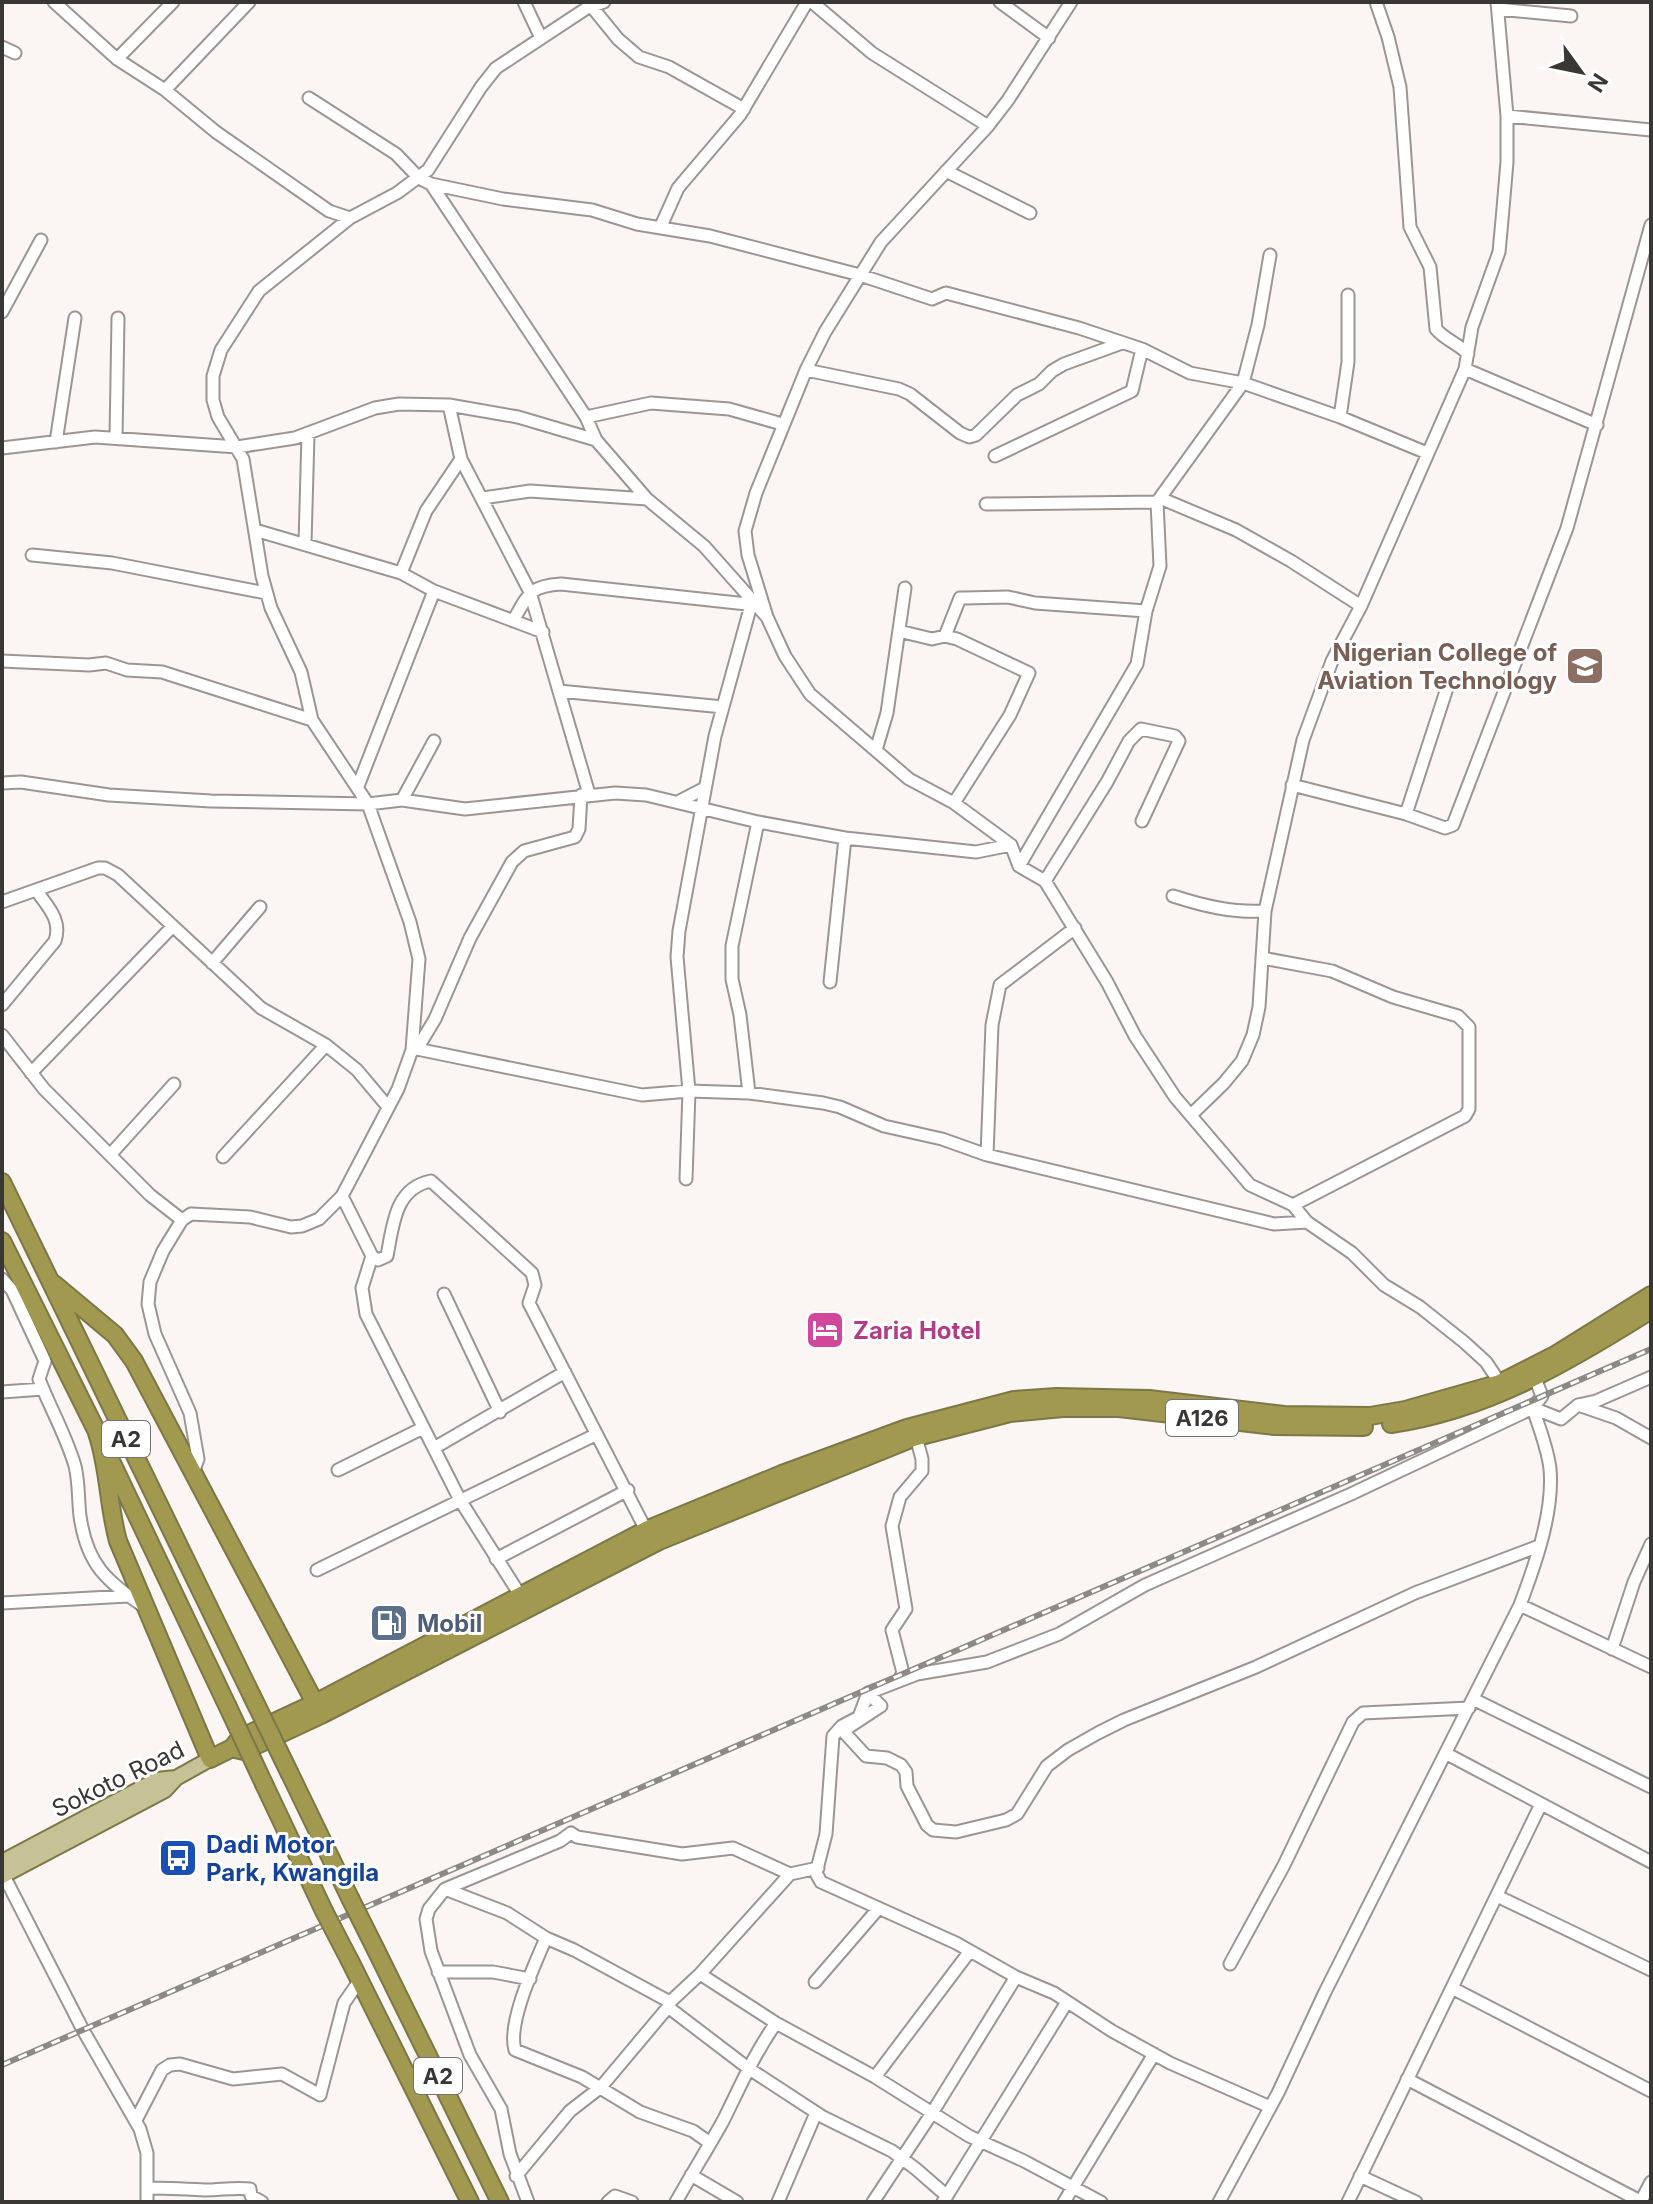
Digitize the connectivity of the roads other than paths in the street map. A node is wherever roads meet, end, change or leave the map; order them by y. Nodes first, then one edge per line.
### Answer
1 (54, 2) edge
2 (173, 2) edge
3 (249, 2) edge
4 (524, 2) edge
5 (604, 2) edge
6 (809, 2) edge
7 (1000, 2) edge
8 (1071, 2) edge
9 (1376, 2) edge
10 (589, 6) edge
11 (1498, 6) edge
12 (1571, 16) dead end
13 (541, 38) junction
14 (1049, 38) junction
15 (2, 47) edge
16 (15, 53) dead end
17 (117, 59) junction
18 (165, 90) junction
19 (309, 98) dead end
20 (744, 109) junction
21 (1507, 116) junction
22 (988, 126) junction
23 (1651, 130) edge
24 (946, 171) junction
25 (419, 178) junction
26 (431, 184) junction
27 (329, 211) junction
28 (1030, 213) dead end
29 (350, 218) junction
30 (1651, 225) edge
31 (661, 226) junction
32 (332, 231) junction
33 (41, 240) dead end
34 (1270, 255) dead end
35 (860, 275) junction
36 (1348, 295) dead end
37 (2, 312) edge
38 (75, 318) dead end
39 (118, 318) dead end
40 (1123, 343) junction
41 (1142, 349) junction
42 (1468, 354) junction
43 (1465, 369) junction
44 (806, 370) junction
45 (1243, 383) junction
46 (449, 405) junction
47 (586, 417) junction
48 (1340, 417) junction
49 (782, 424) junction
50 (1597, 425) junction
51 (308, 435) junction
52 (116, 438) junction
53 (596, 440) junction
54 (56, 442) junction
55 (237, 447) junction
56 (2, 448) edge
57 (1427, 453) junction
58 (995, 456) dead end
59 (461, 459) junction
60 (483, 498) junction
61 (647, 499) junction
62 (1158, 500) junction
63 (986, 504) dead end
64 (255, 530) junction
65 (305, 543) junction
66 (32, 555) dead end
67 (401, 573) junction
68 (905, 588) dead end
69 (434, 591) junction
70 (530, 592) junction
71 (266, 593) junction
72 (754, 605) junction
73 (1361, 606) junction
74 (1146, 611) junction
75 (767, 617) junction
76 (513, 621) junction
77 (899, 631) junction
78 (543, 632) junction
79 (945, 636) junction
80 (2, 661) edge
81 (1448, 685) dead end
82 (559, 691) junction
83 (723, 707) junction
84 (312, 720) junction
85 (434, 741) dead end
86 (876, 750) junction
87 (2, 783) edge
88 (1292, 785) junction
89 (358, 786) junction
90 (705, 788) junction
91 (585, 794) junction
92 (402, 800) junction
93 (678, 802) junction
94 (954, 803) junction
95 (368, 804) junction
96 (701, 809) junction
97 (1406, 814) junction
98 (1142, 821) dead end
99 (758, 822) junction
100 (845, 838) junction
101 (1011, 845) junction
102 (1019, 866) junction
103 (1045, 881) junction
104 (36, 890) junction
105 (1173, 896) dead end
106 (2, 902) edge
107 (260, 907) dead end
108 (1265, 911) junction
109 (173, 926) junction
110 (1075, 928) junction
111 (1262, 958) junction
112 (212, 963) junction
113 (830, 982) dead end
114 (2, 1005) edge
115 (2, 1035) edge
116 (326, 1045) junction
117 (415, 1050) junction
118 (31, 1073) junction
119 (174, 1084) dead end
120 (689, 1091) junction
121 (749, 1093) junction
122 (388, 1107) junction
123 (1192, 1114) junction
124 (110, 1155) junction
125 (987, 1155) junction
126 (223, 1157) dead end
127 (686, 1179) dead end
128 (2, 1182) edge
129 (342, 1196) junction
130 (1293, 1205) junction
131 (182, 1220) junction
132 (1307, 1222) junction
133 (2, 1241) edge
134 (372, 1256) junction
135 (45, 1272) junction
136 (2, 1279) edge
137 (444, 1294) dead end
138 (1651, 1295) edge
139 (1651, 1310) edge
140 (565, 1372) junction
141 (1651, 1377) edge
142 (1535, 1378) junction
143 (1500, 1383) junction
144 (43, 1389) junction
145 (2, 1392) edge
146 (1578, 1405) junction
147 (1533, 1408) junction
148 (500, 1412) junction
149 (423, 1428) junction
150 (97, 1433) junction
151 (595, 1435) junction
152 (916, 1437) junction
153 (1651, 1438) edge
154 (434, 1448) junction
155 (338, 1470) dead end
156 (193, 1473) junction
157 (628, 1490) junction
158 (460, 1500) junction
159 (646, 1530) junction
160 (174, 1538) junction
161 (1539, 1546) junction
162 (153, 1549) junction
163 (1650, 1549) edge
164 (496, 1559) junction
165 (317, 1570) dead end
166 (520, 1595) junction
167 (128, 1596) junction
168 (2, 1603) edge
169 (1520, 1605) junction
170 (146, 1609) junction
171 (1612, 1649) junction
172 (1651, 1667) edge
173 (899, 1680) junction
174 (868, 1693) junction
175 (315, 1703) junction
176 (1471, 1704) junction
177 (232, 1748) junction
178 (1447, 1754) junction
179 (210, 1759) junction
180 (1651, 1787) edge
181 (1541, 1804) junction
182 (1651, 1862) edge
183 (818, 1868) junction
184 (2, 1871) edge
185 (790, 1874) junction
186 (445, 1889) junction
187 (1497, 1896) junction
188 (878, 1909) junction
189 (546, 1938) junction
190 (970, 1951) junction
191 (1230, 1964) dead end
192 (1651, 1970) edge
193 (438, 1972) junction
194 (700, 1974) junction
195 (1016, 1977) junction
196 (530, 1979) junction
197 (360, 1980) junction
198 (815, 1982) dead end
199 (1452, 1988) junction
200 (1067, 2002) junction
201 (669, 2004) junction
202 (776, 2023) junction
203 (1154, 2054) junction
204 (748, 2068) junction
205 (875, 2077) junction
206 (1407, 2079) junction
207 (601, 2087) junction
208 (1651, 2091) edge
209 (1270, 2107) junction
210 (816, 2113) junction
211 (932, 2113) junction
212 (136, 2120) junction
213 (980, 2142) junction
214 (710, 2143) junction
215 (901, 2157) junction
216 (691, 2175) junction
217 (516, 2176) junction
218 (1360, 2176) junction
219 (1651, 2182) edge
220 (1072, 2187) junction
221 (147, 2188) junction
222 (945, 2199) edge
223 (147, 2202) edge
224 (262, 2202) edge
225 (470, 2202) edge
226 (500, 2202) edge
227 (528, 2202) edge
228 (608, 2202) edge
229 (632, 2202) edge
230 (676, 2202) edge
231 (737, 2202) edge
232 (778, 2202) edge
233 (873, 2202) edge
234 (1064, 2202) edge
235 (1101, 2202) edge
236 (1219, 2202) edge
237 (1348, 2202) edge
238 (1416, 2202) edge
239 (1642, 2202) edge

1 - 17 street
2 - 17 street
3 - 18 street
4 - 13 street
5 - 10 street
6 - 20 street
6 - 22 street
7 - 14 street
8 - 14 street
9 - 42 street
10 - 13 street
10 - 20 street
11 - 12 street
11 - 21 street
13 - 25 street
14 - 22 street
15 - 16 street
17 - 18 street
18 - 27 street
19 - 25 street
20 - 31 street
21 - 23 street
21 - 42 street
22 - 24 street
24 - 28 street
24 - 35 street
25 - 26 street
25 - 29 street
26 - 31 street
26 - 47 street
27 - 29 street
27 - 32 street
29 - 32 street
30 - 50 street
31 - 35 street
32 - 55 street
33 - 37 street
34 - 45 street
35 - 40 street
35 - 44 street
36 - 48 street
38 - 54 street
39 - 52 street
40 - 41 street
40 - 44 street
41 - 45 street
41 - 58 street
42 - 43 street
43 - 50 street
43 - 57 street
44 - 49 street
45 - 48 street
45 - 62 street
46 - 51 street
46 - 53 street
46 - 59 street
47 - 49 street
47 - 53 street
48 - 57 street
49 - 75 street
50 - 97 street
51 - 55 street
51 - 65 street
52 - 54 street
52 - 55 street
53 - 61 street
54 - 56 street
55 - 64 street
57 - 73 street
59 - 60 street
59 - 67 street
60 - 61 street
60 - 70 street
61 - 72 street
62 - 63 street
62 - 73 street
62 - 74 street
64 - 65 street
64 - 71 street
65 - 67 street
66 - 71 street
67 - 69 street
68 - 77 street
69 - 76 street
69 - 89 street
70 - 72 street
70 - 76 street
70 - 78 street
71 - 84 street
72 - 75 street
72 - 83 street
73 - 88 street
74 - 79 street
74 - 102 street
75 - 86 street
76 - 78 street
77 - 79 street
77 - 86 street
78 - 82 street
79 - 94 street
80 - 84 street
81 - 97 street
82 - 83 street
82 - 91 street
83 - 90 street
84 - 89 street
85 - 92 street
86 - 94 street
87 - 95 street
88 - 97 street
88 - 108 street
89 - 95 street
90 - 93 street
90 - 96 street
91 - 92 street
91 - 93 street
91 - 117 street
92 - 95 street
93 - 96 street
94 - 101 street
95 - 117 street
96 - 99 street
96 - 120 street
98 - 103 street
99 - 100 street
99 - 121 street
100 - 101 street
100 - 113 street
101 - 102 street
102 - 103 street
103 - 110 street
104 - 106 street
104 - 109 street
104 - 114 street
105 - 108 street
107 - 112 street
108 - 111 street
109 - 112 street
109 - 118 street
110 - 123 street
110 - 125 street
111 - 123 street
111 - 130 street
112 - 116 street
115 - 118 street
116 - 122 street
116 - 126 street
117 - 120 street
117 - 122 street
118 - 124 street
119 - 124 street
120 - 121 street
120 - 127 street
121 - 125 street
122 - 129 street
123 - 130 street
124 - 131 street
125 - 132 street
128 - 135 highway, A2
129 - 131 street
129 - 134 street
130 - 132 street
131 - 156 street
132 - 143 street
133 - 150 highway, A2
134 - 140 street
134 - 149 street
135 - 156 highway
135 - 160 highway, A2
136 - 144 street
137 - 148 street
138 - 143 highway, A126
139 - 142 highway, A126
140 - 148 street
140 - 151 street
141 - 146 street
142 - 147 street
142 - 152 highway, A126
143 - 159 highway, A126
144 - 145 street
144 - 167 street
146 - 147 street
146 - 153 street
147 - 161 street
147 - 173 street
148 - 154 street
149 - 154 street
149 - 155 street
150 - 162 highway, A2
150 - 170 highway
151 - 157 street
151 - 158 street
152 - 173 street
152 - 177 highway, A126
154 - 158 street
156 - 175 highway
157 - 159 street
157 - 164 street
158 - 164 street
158 - 165 street
159 - 166 highway, A126
160 - 162 highway
160 - 226 highway, A2, bridge
161 - 169 street
161 - 174 street
162 - 197 highway, A2, bridge
163 - 171 street
164 - 166 street
166 - 175 highway, A126
167 - 168 street
167 - 170 street
169 - 171 street
169 - 176 street
170 - 179 highway
171 - 172 street
173 - 174 street
174 - 183 street
175 - 177 highway, A126
176 - 178 street
176 - 180 street
176 - 191 street
177 - 179 highway, A126
178 - 181 street
178 - 209 street
179 - 184 main road, Sokoto Road
181 - 182 street
181 - 187 street
183 - 185 street
183 - 188 street
184 - 212 street
185 - 186 street
185 - 194 street
186 - 189 street
186 - 193 street
187 - 192 street
187 - 199 street
188 - 190 street
188 - 198 street
189 - 196 street
189 - 201 street
190 - 195 street
190 - 205 street
193 - 196 street
193 - 217 street
194 - 201 street
194 - 202 street
195 - 200 street
195 - 211 street
196 - 207 street
197 - 212 street
197 - 225 highway, A2
199 - 206 street
199 - 208 street
200 - 203 street
200 - 213 street
201 - 204 street
201 - 207 street
202 - 204 street
202 - 205 street
203 - 209 street
203 - 220 street
204 - 210 street
204 - 214 street
205 - 211 street
206 - 218 street
206 - 239 street
207 - 214 street
207 - 217 street
209 - 236 street
210 - 215 street
210 - 232 street
211 - 213 street
211 - 215 street
212 - 221 street
213 - 220 street
213 - 222 street
214 - 216 street
215 - 222 street
215 - 233 street
216 - 230 street
216 - 231 street
217 - 227 street
218 - 237 street
218 - 238 street
219 - 239 street
220 - 234 street
220 - 235 street
221 - 223 street
221 - 224 street
228 - 229 street

